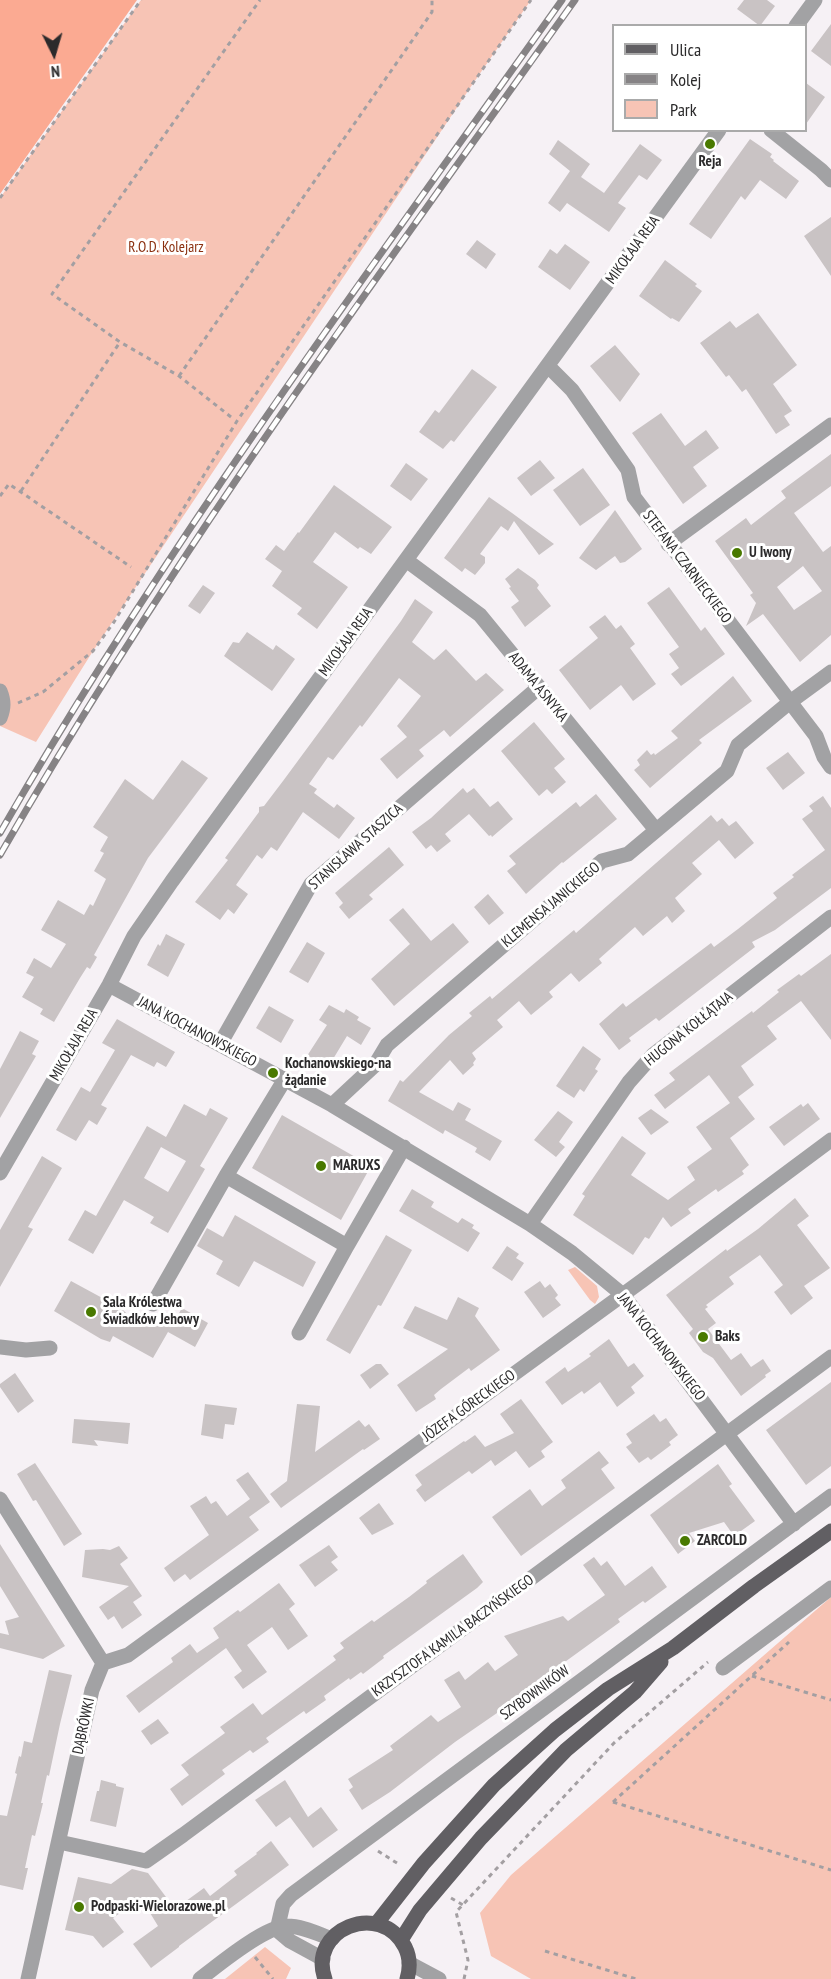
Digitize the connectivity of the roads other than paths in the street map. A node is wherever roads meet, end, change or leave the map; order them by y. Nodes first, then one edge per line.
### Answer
1 (815, 0) edge
2 (797, 24) edge
3 (719, 132) edge
4 (774, 132) edge
5 (831, 180) edge
6 (548, 366) junction
7 (831, 425) edge
8 (668, 544) junction
9 (406, 560) junction
10 (831, 672) edge
11 (538, 688) junction
12 (0, 691) edge
13 (790, 702) junction
14 (2, 713) edge
15 (831, 767) edge
16 (656, 830) junction
17 (831, 917) edge
18 (109, 985) junction
19 (220, 1044) junction
20 (285, 1079) junction
21 (332, 1105) junction
22 (831, 1140) edge
23 (404, 1147) junction
24 (0, 1173) edge
25 (226, 1176) junction
26 (530, 1224) junction
27 (347, 1246) junction
28 (623, 1295) junction
29 (153, 1304) dead end
30 (299, 1333) dead end
31 (0, 1347) edge
32 (50, 1348) dead end
33 (831, 1357) edge
34 (728, 1435) junction
35 (831, 1496) edge
36 (0, 1499) edge
37 (794, 1524) junction
38 (831, 1532) edge
39 (831, 1588) edge
40 (673, 1648) junction
41 (103, 1663) junction
42 (718, 1663) road end
43 (59, 1842) junction
44 (376, 1924) junction
45 (277, 1930) junction
46 (332, 1939) junction
47 (401, 1940) junction
48 (323, 1959) junction
49 (409, 1963) junction
50 (28, 1979) edge
51 (200, 1979) edge
52 (325, 1979) edge
53 (407, 1979) edge
54 (439, 1979) edge

1 - 2 street
3 - 6 street, MIKOŁAJA REJA
4 - 5 street
6 - 8 street, STEFANA CZARNIECKIEGO
6 - 9 street, MIKOŁAJA REJA
7 - 8 street
8 - 13 street, STEFANA CZARNIECKIEGO
9 - 11 street, ADAMA ASNYKA
9 - 18 street, MIKOŁAJA REJA
10 - 13 street, KLEMENSA JANICKIEGO
11 - 16 street, ADAMA ASNYKA
11 - 19 street, STANISŁAWA STASZICA
12 - 14 street
13 - 15 street, STEFANA CZARNIECKIEGO
13 - 16 street, KLEMENSA JANICKIEGO
16 - 21 street, KLEMENSA JANICKIEGO
17 - 26 street, HUGONA KOŁŁĄTAJA
18 - 19 street, JANA KOCHANOWSKIEGO
18 - 24 street, MIKOŁAJA REJA
19 - 20 street, JANA KOCHANOWSKIEGO
20 - 21 street, JANA KOCHANOWSKIEGO
20 - 25 street
21 - 23 street, JANA KOCHANOWSKIEGO
22 - 28 street, JÓZEFA GÓRECKIEGO
23 - 26 street, JANA KOCHANOWSKIEGO
23 - 27 street
25 - 27 street
25 - 29 street
26 - 28 street, JANA KOCHANOWSKIEGO
27 - 30 street
28 - 34 street, JANA KOCHANOWSKIEGO
28 - 41 street, JÓZEFA GÓRECKIEGO
31 - 32 street
33 - 34 street, KRZYSZTOFA KAMILA BACZYŃSKIEGO
34 - 37 street, JANA KOCHANOWSKIEGO
34 - 43 street, KRZYSZTOFA KAMILA BACZYŃSKIEGO
35 - 37 street, SZYBOWNIKÓW
36 - 41 street
37 - 45 street, SZYBOWNIKÓW
38 - 40 main road
39 - 42 street
40 - 44 main road
40 - 47 main road
41 - 43 street, DĄBRÓWKI
43 - 50 street, DĄBRÓWKI
44 - 46 main road
44 - 47 main road
45 - 46 street
45 - 48 street
45 - 51 street
46 - 48 main road
47 - 49 main road
48 - 52 main road
49 - 53 main road
49 - 54 street

